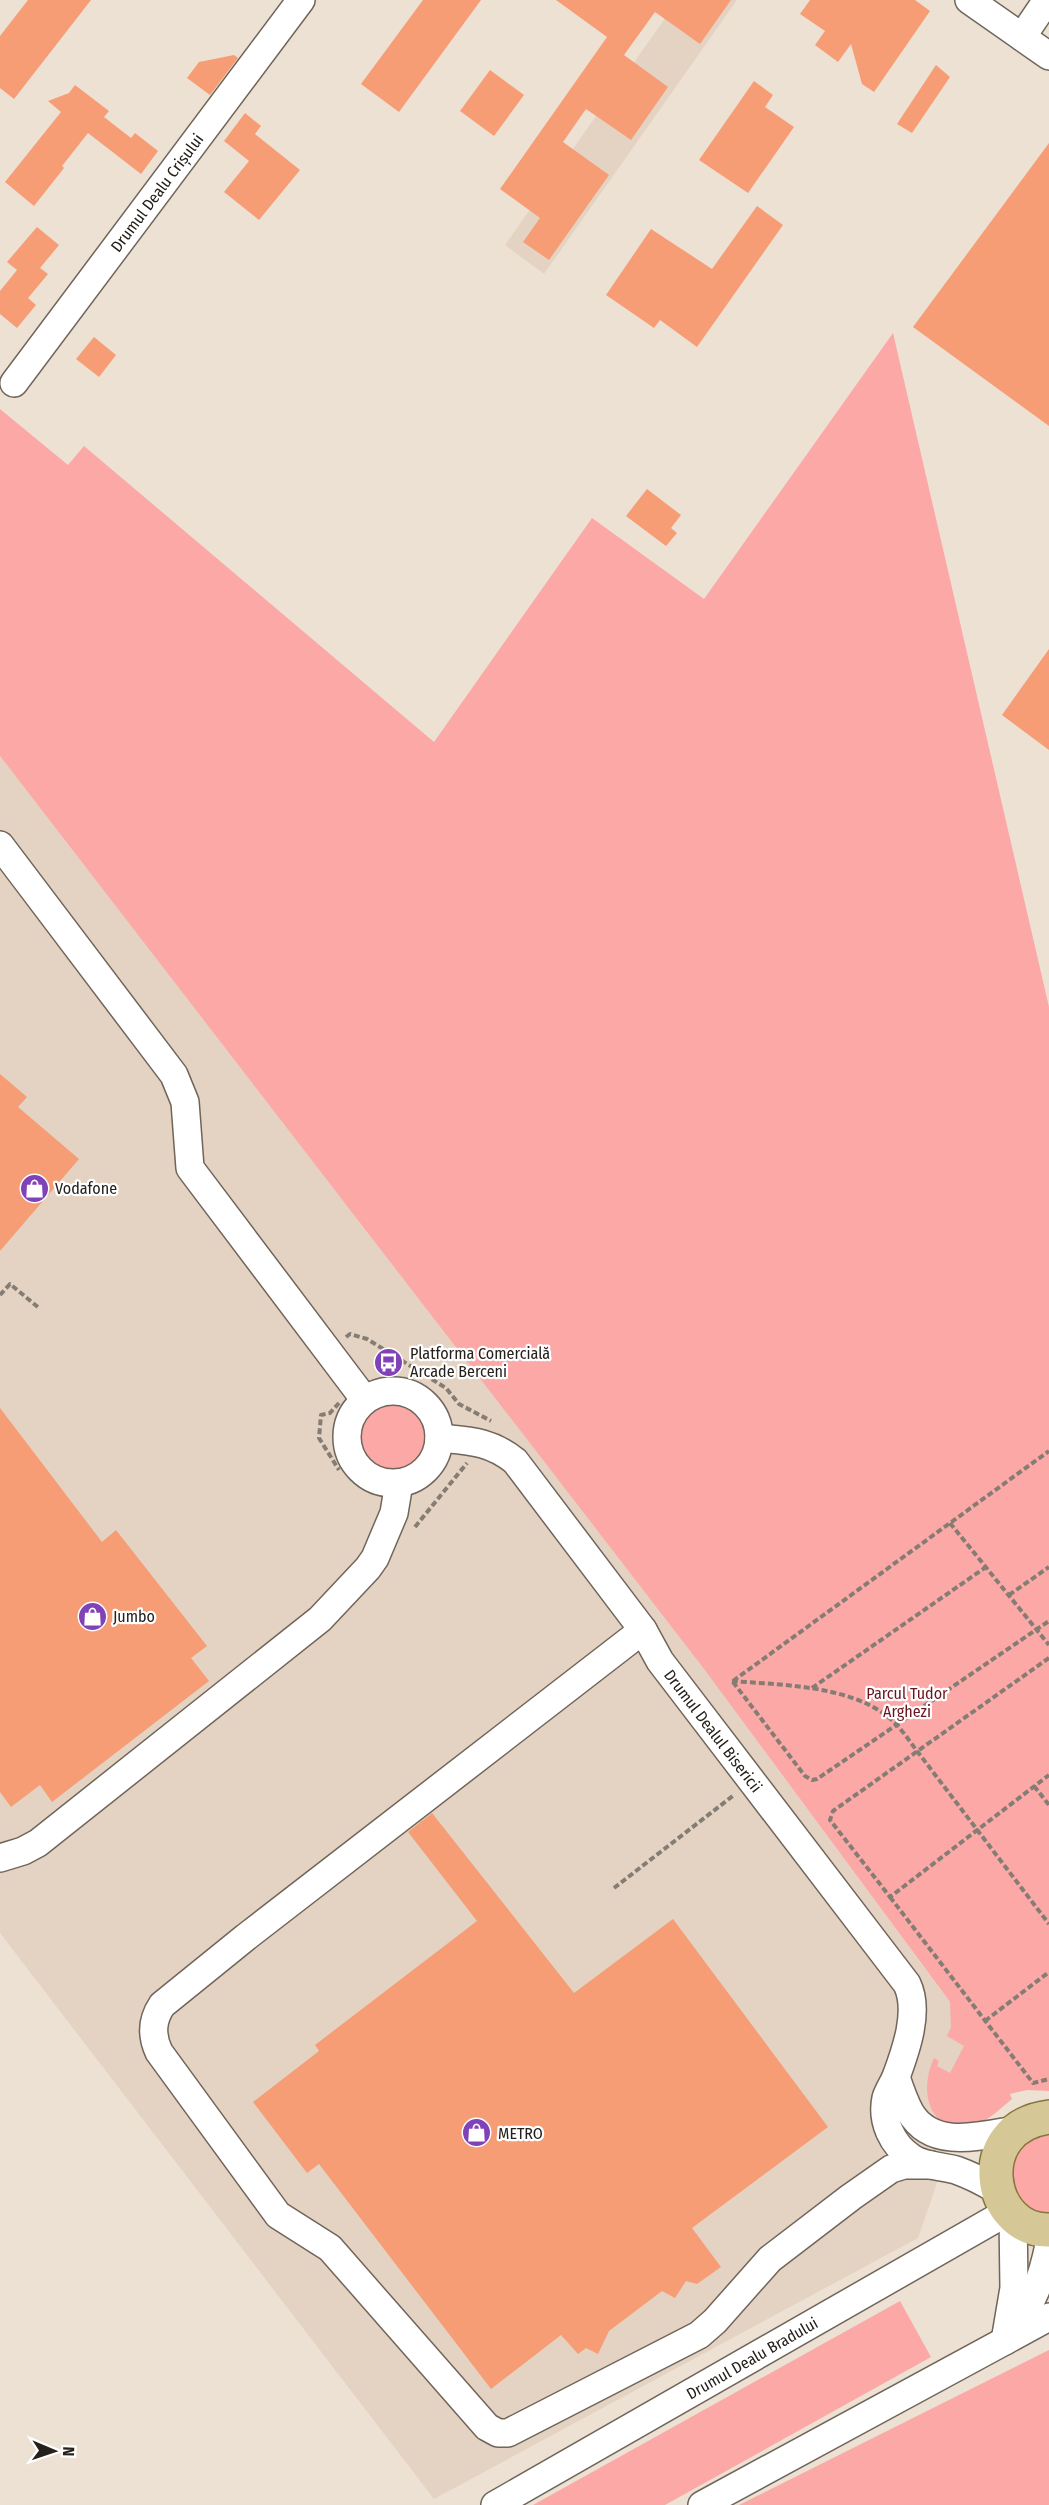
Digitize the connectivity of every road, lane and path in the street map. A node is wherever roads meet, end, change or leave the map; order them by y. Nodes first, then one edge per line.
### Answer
1 (301, 0) edge
2 (969, 0) edge
3 (1047, 0) edge
4 (1022, 37) junction
5 (1049, 56) edge
6 (14, 383) dead end
7 (0, 845) edge
8 (0, 1295) edge
9 (39, 1308) dead end
10 (328, 1351) junction
11 (339, 1394) dead end
12 (365, 1400) junction
13 (439, 1438) junction
14 (484, 1443) junction
15 (1049, 1451) edge
16 (339, 1470) dead end
17 (399, 1483) junction
18 (950, 1523) junction
19 (385, 1538) junction
20 (986, 1567) junction
21 (1049, 1568) edge
22 (1009, 1595) junction
23 (1049, 1621) edge
24 (1036, 1629) junction
25 (643, 1630) junction
26 (1049, 1645) edge
27 (1049, 1658) edge
28 (732, 1681) junction
29 (812, 1689) junction
30 (897, 1724) junction
31 (917, 1750) junction
32 (1049, 1775) edge
33 (1034, 1786) junction
34 (736, 1794) dead end
35 (1049, 1805) edge
36 (977, 1830) junction
37 (0, 1858) edge
38 (614, 1888) dead end
39 (890, 1897) junction
40 (1049, 1924) edge
41 (1049, 1972) edge
42 (985, 2021) junction
43 (896, 2077) junction
44 (1049, 2079) edge
45 (1049, 2117) edge
46 (1014, 2130) junction
47 (931, 2165) junction
48 (1006, 2205) junction
49 (1049, 2230) edge
50 (1049, 2245) edge
51 (1049, 2317) edge
52 (1005, 2341) junction
53 (495, 2505) edge
54 (702, 2505) edge

1 - 6 street, Drumul Dealu Crișului
2 - 4 street
3 - 4 street
4 - 5 street
7 - 10 street
8 - 9 path
10 - 12 street
10 - 14 path
11 - 16 path
12 - 13 street
12 - 17 street
13 - 14 street, Drumul Dealul Bisericii
13 - 17 street
14 - 19 path
14 - 25 street, Drumul Dealul Bisericii
15 - 18 path
17 - 19 street
18 - 20 path
18 - 28 path
19 - 37 street
20 - 22 path
20 - 29 path
21 - 22 path
22 - 24 path
23 - 24 path
24 - 26 path
24 - 30 path
25 - 43 street, Drumul Dealul Bisericii
25 - 47 street
27 - 31 path
28 - 29 path
28 - 30 path
29 - 30 path
30 - 31 path
31 - 36 path
31 - 39 path
32 - 33 path
33 - 35 path
33 - 36 path
34 - 38 path
36 - 39 path
36 - 40 path
39 - 42 path
41 - 42 path
42 - 44 path
43 - 46 street
43 - 47 street, Drumul Dealul Bisericii
45 - 46 main road
46 - 48 main road
47 - 48 street, Drumul Dealul Bisericii
48 - 49 main road
48 - 52 street
48 - 53 street, Drumul Dealu Bradului
50 - 52 street
51 - 52 street
52 - 54 street

